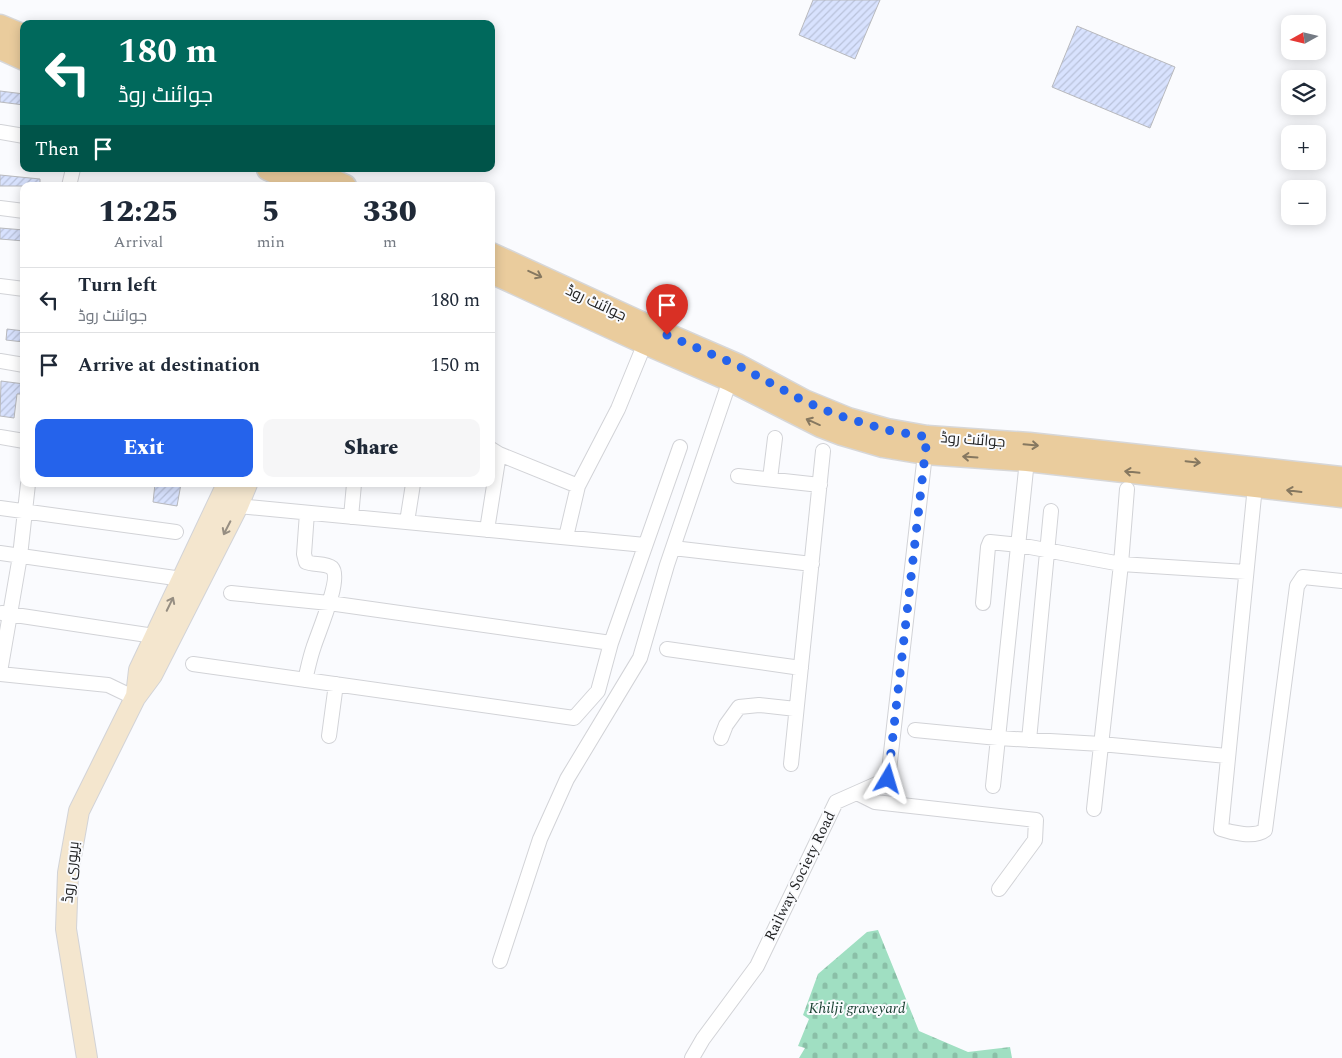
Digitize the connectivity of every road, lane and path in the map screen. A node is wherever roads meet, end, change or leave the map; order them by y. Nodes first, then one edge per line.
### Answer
1 (0, 26) edge
2 (20, 34) edge
3 (0, 48) edge
4 (20, 57) edge
5 (0, 132) edge
6 (20, 135) edge
7 (275, 172) edge
8 (314, 172) edge
9 (297, 182) edge
10 (333, 182) edge
11 (0, 208) edge
12 (20, 211) edge
13 (495, 256) edge
14 (495, 274) edge
15 (0, 286) edge
16 (20, 288) edge
17 (645, 343) junction
18 (0, 362) edge
19 (20, 364) edge
20 (730, 380) junction
21 (0, 437) edge
22 (775, 438) dead end
23 (20, 440) edge
24 (926, 445) junction
25 (680, 447) dead end
26 (495, 451) edge
27 (823, 452) dead end
28 (1027, 460) junction
29 (738, 476) dead end
30 (1342, 478) edge
31 (770, 479) junction
32 (820, 485) junction
33 (578, 486) junction
34 (1255, 486) junction
35 (28, 487) edge
36 (225, 487) edge
37 (246, 487) edge
38 (354, 487) edge
39 (413, 487) edge
40 (491, 487) edge
41 (1127, 490) dead end
42 (1342, 496) edge
43 (238, 506) junction
44 (0, 508) edge
45 (25, 511) junction
46 (1051, 511) dead end
47 (307, 513) junction
48 (351, 517) junction
49 (407, 522) junction
50 (487, 530) junction
51 (176, 532) dead end
52 (566, 537) junction
53 (645, 545) junction
54 (1019, 545) junction
55 (673, 548) junction
56 (1047, 550) junction
57 (0, 553) edge
58 (20, 556) junction
59 (812, 564) junction
60 (1122, 564) junction
61 (1246, 572) junction
62 (182, 579) junction
63 (1342, 581) edge
64 (231, 593) dead end
65 (983, 603) dead end
66 (329, 604) junction
67 (5, 613) edge
68 (154, 636) junction
69 (611, 643) junction
70 (667, 649) dead end
71 (193, 664) dead end
72 (801, 668) junction
73 (0, 673) edge
74 (305, 680) junction
75 (336, 684) junction
76 (135, 698) junction
77 (796, 708) junction
78 (915, 730) dead end
79 (328, 736) dead end
80 (721, 738) dead end
81 (998, 738) junction
82 (1029, 740) junction
83 (1101, 744) junction
84 (1227, 756) junction
85 (791, 764) dead end
86 (992, 786) dead end
87 (857, 793) junction
88 (1094, 809) dead end
89 (999, 889) dead end
90 (500, 961) dead end
91 (87, 1058) edge
92 (692, 1058) edge

1 - 2 main road
3 - 4 main road
5 - 6 street
7 - 9 main road
8 - 10 main road
11 - 12 street
13 -> 24 main road, جوائنٹ روڈ
14 - 17 main road, جوائنٹ روڈ
15 - 16 street
17 - 20 main road, جوائنٹ روڈ
17 - 33 street
18 - 19 street
24 -> 20 main road, جوائنٹ روڈ
20 - 55 street
21 - 23 street
22 - 31 street
28 -> 24 main road, جوائنٹ روڈ
24 -> 30 main road, جوائنٹ روڈ
24 - 87 street, Railway Society Road
25 - 53 street
26 - 33 street
27 - 32 street
34 -> 28 main road, جوائنٹ روڈ
28 - 54 street
29 - 31 street
31 - 32 street
32 - 59 street
33 - 52 street
42 -> 34 main road, جوائنٹ روڈ
34 - 61 street
35 - 45 street
36 - 62 main road, بریوری روڈ
37 - 43 main road, بریوری روڈ
38 - 48 street
39 - 49 street
40 - 50 street
41 - 60 street
43 - 47 street
43 -> 76 main road, بریوری روڈ
44 - 45 street
45 - 51 street
45 - 58 street
46 - 56 street
47 - 48 street
47 - 66 street
48 - 49 street
49 - 50 street
50 - 52 street
52 - 53 street
53 - 69 street
54 - 56 street
54 - 65 street
54 - 81 street
55 - 59 street
55 - 90 street
56 - 60 street
56 - 82 street
57 - 58 street
58 - 62 street
58 - 67 street
59 - 72 street
60 - 61 street
60 - 83 street
61 - 84 street
68 -> 62 main road, بریوری روڈ
63 - 84 street
64 - 66 street
66 - 69 street
66 - 74 street
67 - 68 street
67 - 73 street
68 - 76 main road, بریوری روڈ
69 - 75 street
70 - 72 street
71 - 74 street
72 - 77 street
73 - 76 street
74 - 75 street
75 - 79 street
76 - 91 main road, بریوری روڈ
77 - 80 street
77 - 85 street
78 - 81 street
81 - 82 street
81 - 86 street
82 - 83 street
83 - 84 street
83 - 88 street
87 - 89 street
87 - 92 street, Railway Society Road

